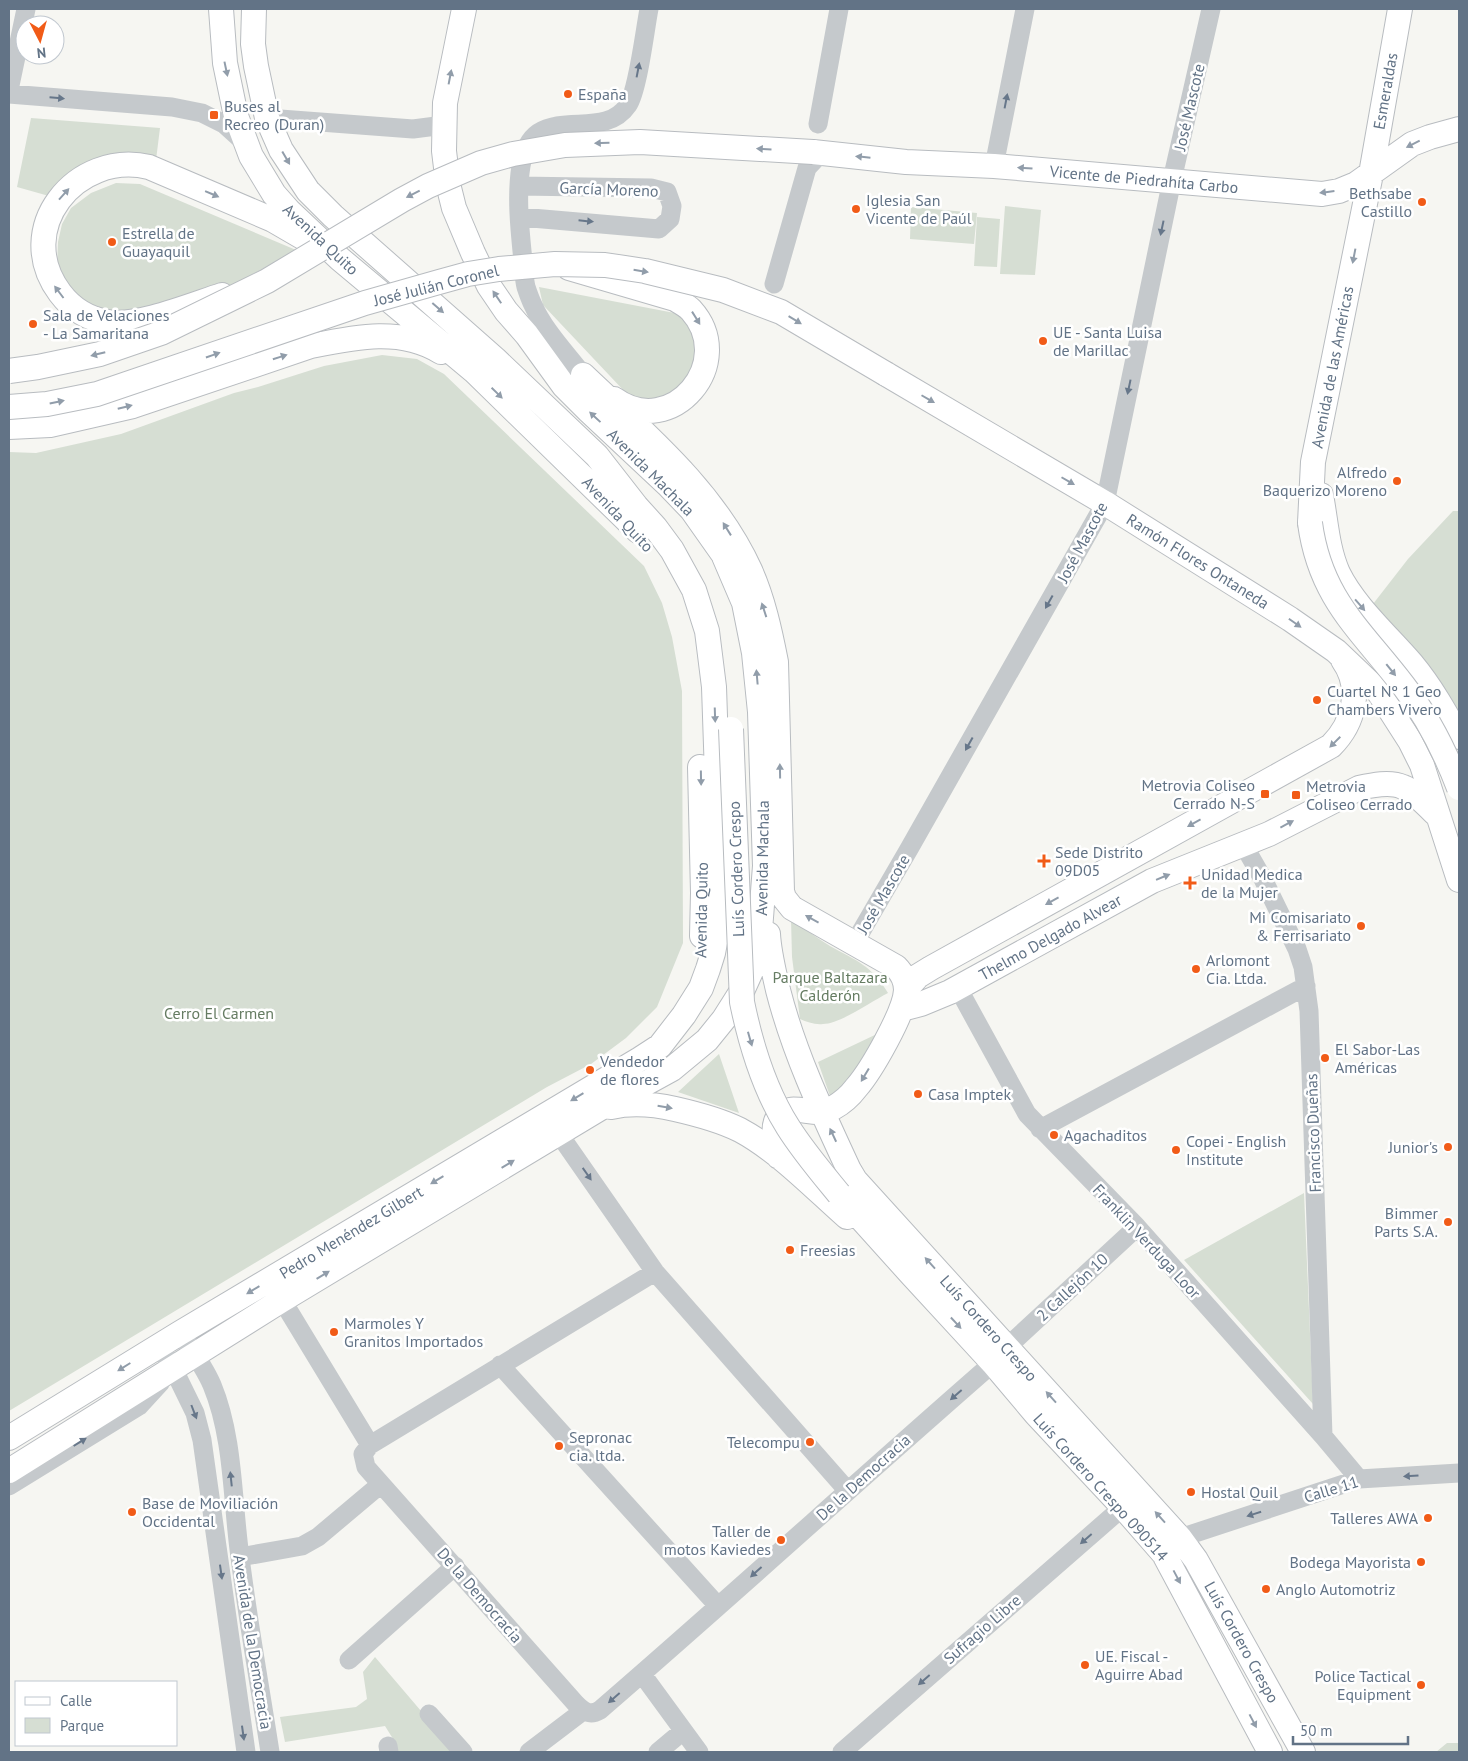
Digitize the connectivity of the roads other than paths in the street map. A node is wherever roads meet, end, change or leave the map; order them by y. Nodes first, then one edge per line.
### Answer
1 (26, 9) edge
2 (221, 9) edge
3 (254, 9) edge
4 (464, 9) edge
5 (649, 9) edge
6 (838, 9) edge
7 (1025, 9) edge
8 (1212, 9) edge
9 (1400, 9) edge
10 (9, 90) edge
11 (9, 94) edge
12 (267, 118) junction
13 (818, 124) dead end
14 (444, 125) junction
15 (1459, 129) edge
16 (245, 143) junction
17 (817, 152) junction
18 (994, 166) junction
19 (1371, 174) junction
20 (1172, 180) junction
21 (519, 186) junction
22 (561, 187) junction
23 (520, 216) junction
24 (562, 219) junction
25 (340, 259) junction
26 (555, 264) junction
27 (267, 281) junction
28 (774, 284) dead end
29 (527, 335) junction
30 (9, 371) edge
31 (474, 372) junction
32 (886, 374) joint
33 (583, 375) junction
34 (9, 407) edge
35 (9, 428) edge
36 (597, 456) junction
37 (1313, 462) junction
38 (1105, 502) junction
39 (1336, 651) junction
40 (1459, 738) edge
41 (1410, 741) junction
42 (1459, 773) edge
43 (1459, 788) edge
44 (1439, 817) junction
45 (1243, 844) junction
46 (1459, 860) edge
47 (765, 866) junction
48 (1459, 879) edge
49 (854, 942) junction
50 (1306, 986) junction
51 (958, 988) junction
52 (904, 999) junction
53 (684, 1016) junction
54 (600, 1109) junction
55 (822, 1112) junction
56 (1040, 1129) junction
57 (559, 1134) junction
58 (779, 1157) junction
59 (1137, 1227) junction
60 (655, 1272) junction
61 (911, 1274) junction
62 (282, 1300) junction
63 (180, 1332) junction
64 (159, 1346) junction
65 (195, 1354) junction
66 (999, 1355) junction
67 (500, 1365) junction
68 (173, 1368) junction
69 (1323, 1436) junction
70 (9, 1438) edge
71 (370, 1445) junction
72 (9, 1471) edge
73 (1459, 1473) edge
74 (1358, 1479) junction
75 (381, 1484) junction
76 (9, 1486) edge
77 (848, 1490) junction
78 (1123, 1507) junction
79 (1180, 1538) junction
80 (240, 1557) junction
81 (455, 1566) junction
82 (718, 1606) junction
83 (349, 1660) dead end
84 (642, 1674) junction
85 (584, 1711) junction
86 (430, 1714) dead end
87 (684, 1732) junction
88 (246, 1752) edge
89 (270, 1752) edge
90 (462, 1752) edge
91 (529, 1752) edge
92 (658, 1752) edge
93 (698, 1752) edge
94 (842, 1752) edge
95 (1270, 1752) edge
96 (1303, 1752) edge

1 - 10 street
2 -> 16 main road, Avenida Quito
3 - 12 main road, Avenida Quito
14 -> 4 main road, Avenida Machala
21 -> 5 street
6 - 13 street
18 -> 7 street
8 - 20 street, José Mascote
9 - 19 main road, Esmeraldas
11 -> 16 street
12 - 14 street
12 -> 36 main road, Avenida Quito
29 -> 14 main road, Avenida Machala
15 -> 19 main road, Vicente de Piedrahíta Carbo
16 - 25 main road, Avenida Quito
18 -> 17 main road, Vicente de Piedrahíta Carbo
17 -> 27 main road, bridge
17 - 28 street
20 -> 18 main road, Vicente de Piedrahíta Carbo
19 -> 20 main road, Vicente de Piedrahíta Carbo
19 -> 37 main road, Avenida de las Américas
20 -> 38 street, José Mascote
21 - 22 street, García Moreno
21 - 23 street
22 - 24 street
24 -> 22 street, García Moreno
23 - 24 street, García Moreno
23 - 33 street
27 -> 25 main road, bridge
25 - 31 main road, Avenida Quito
26 -> 32 main road, José Julián Coronel, bridge
26 -> 33 main road, bridge
34 -> 26 main road, José Julián Coronel, bridge
27 -> 30 main road, bridge
29 - 33 main road
47 -> 29 main road, Avenida Machala
35 -> 31 main road
31 -> 53 main road, Avenida Quito
32 -> 38 main road, Ramón Flores Ontaneda
49 -> 33 main road, Avenida Machala
36 -> 53 main road, Avenida Quito
36 -> 61 main road, Luís Cordero Crespo, bridge
37 -> 40 main road
37 -> 43 main road, Avenida de las Américas, bridge
38 -> 39 main road, Ramón Flores Ontaneda
38 -> 49 street, José Mascote
39 - 41 main road, Ramón Flores Ontaneda
39 -> 52 main road, Thelmo Delgado Alvear
41 - 42 main road
41 - 44 main road, Ramón Flores Ontaneda
45 -> 44 main road, Thelmo Delgado Alvear
44 - 48 main road
45 - 50 street, Francisco Dueñas
51 -> 45 main road, Thelmo Delgado Alvear
46 - 48 main road
47 - 54 main road, Avenida Machala
47 - 55 main road, Luís Cordero Crespo
49 - 52 main road, Avenida Machala
50 - 56 street
50 - 69 street, Francisco Dueñas
51 - 52 main road, Thelmo Delgado Alvear
51 - 56 street, Franklin Verduga Loor
52 -> 55 main road
53 -> 63 main road, Pedro Menéndez Gilbert
54 - 57 main road, Pedro Menéndez Gilbert
54 -> 58 main road
55 - 58 main road
66 -> 55 main road, Luís Cordero Crespo
56 - 59 street, Franklin Verduga Loor
57 -> 60 street
62 -> 57 main road, Pedro Menéndez Gilbert
58 - 61 main road
59 - 66 street, 2 Callejón 10
59 - 69 street, Franklin Verduga Loor
60 - 67 street
60 - 77 street
61 -> 66 main road, Luís Cordero Crespo 090514
62 - 65 main road, Pedro Menéndez Gilbert
62 - 71 street
63 - 64 main road, Pedro Menéndez Gilbert
63 - 65 street, Avenida de la Democracia
64 - 68 street, Avenida de la Democracia
64 -> 70 main road, Pedro Menéndez Gilbert
65 - 68 main road, Pedro Menéndez Gilbert
80 -> 65 street, Avenida de la Democracia
66 -> 77 street, De la Democracia
66 - 78 main road, Luís Cordero Crespo 090514
79 -> 66 main road, Luís Cordero Crespo
67 - 71 street
67 - 82 street
68 - 72 main road, Pedro Menéndez Gilbert
76 -> 68 street, Pedro Menéndez Gilbert
68 -> 88 street, Avenida de la Democracia
69 - 74 street, Franklin Verduga Loor
71 - 75 street, De la Democracia
73 -> 74 street, Calle 11
74 -> 79 street, Calle 11
75 - 80 street
75 - 81 street, De la Democracia
77 -> 82 street, De la Democracia
78 -> 94 street, Sufragio Libre
78 -> 95 main road, Luís Cordero Crespo 090514
79 - 96 main road, Luís Cordero Crespo
80 - 89 street, Avenida de la Democracia
81 - 83 street
81 - 85 street, De la Democracia
82 - 84 street, De la Democracia
84 -> 85 street, De la Democracia
84 - 87 street
85 - 91 street
86 - 90 street
87 - 92 street
87 - 93 street

